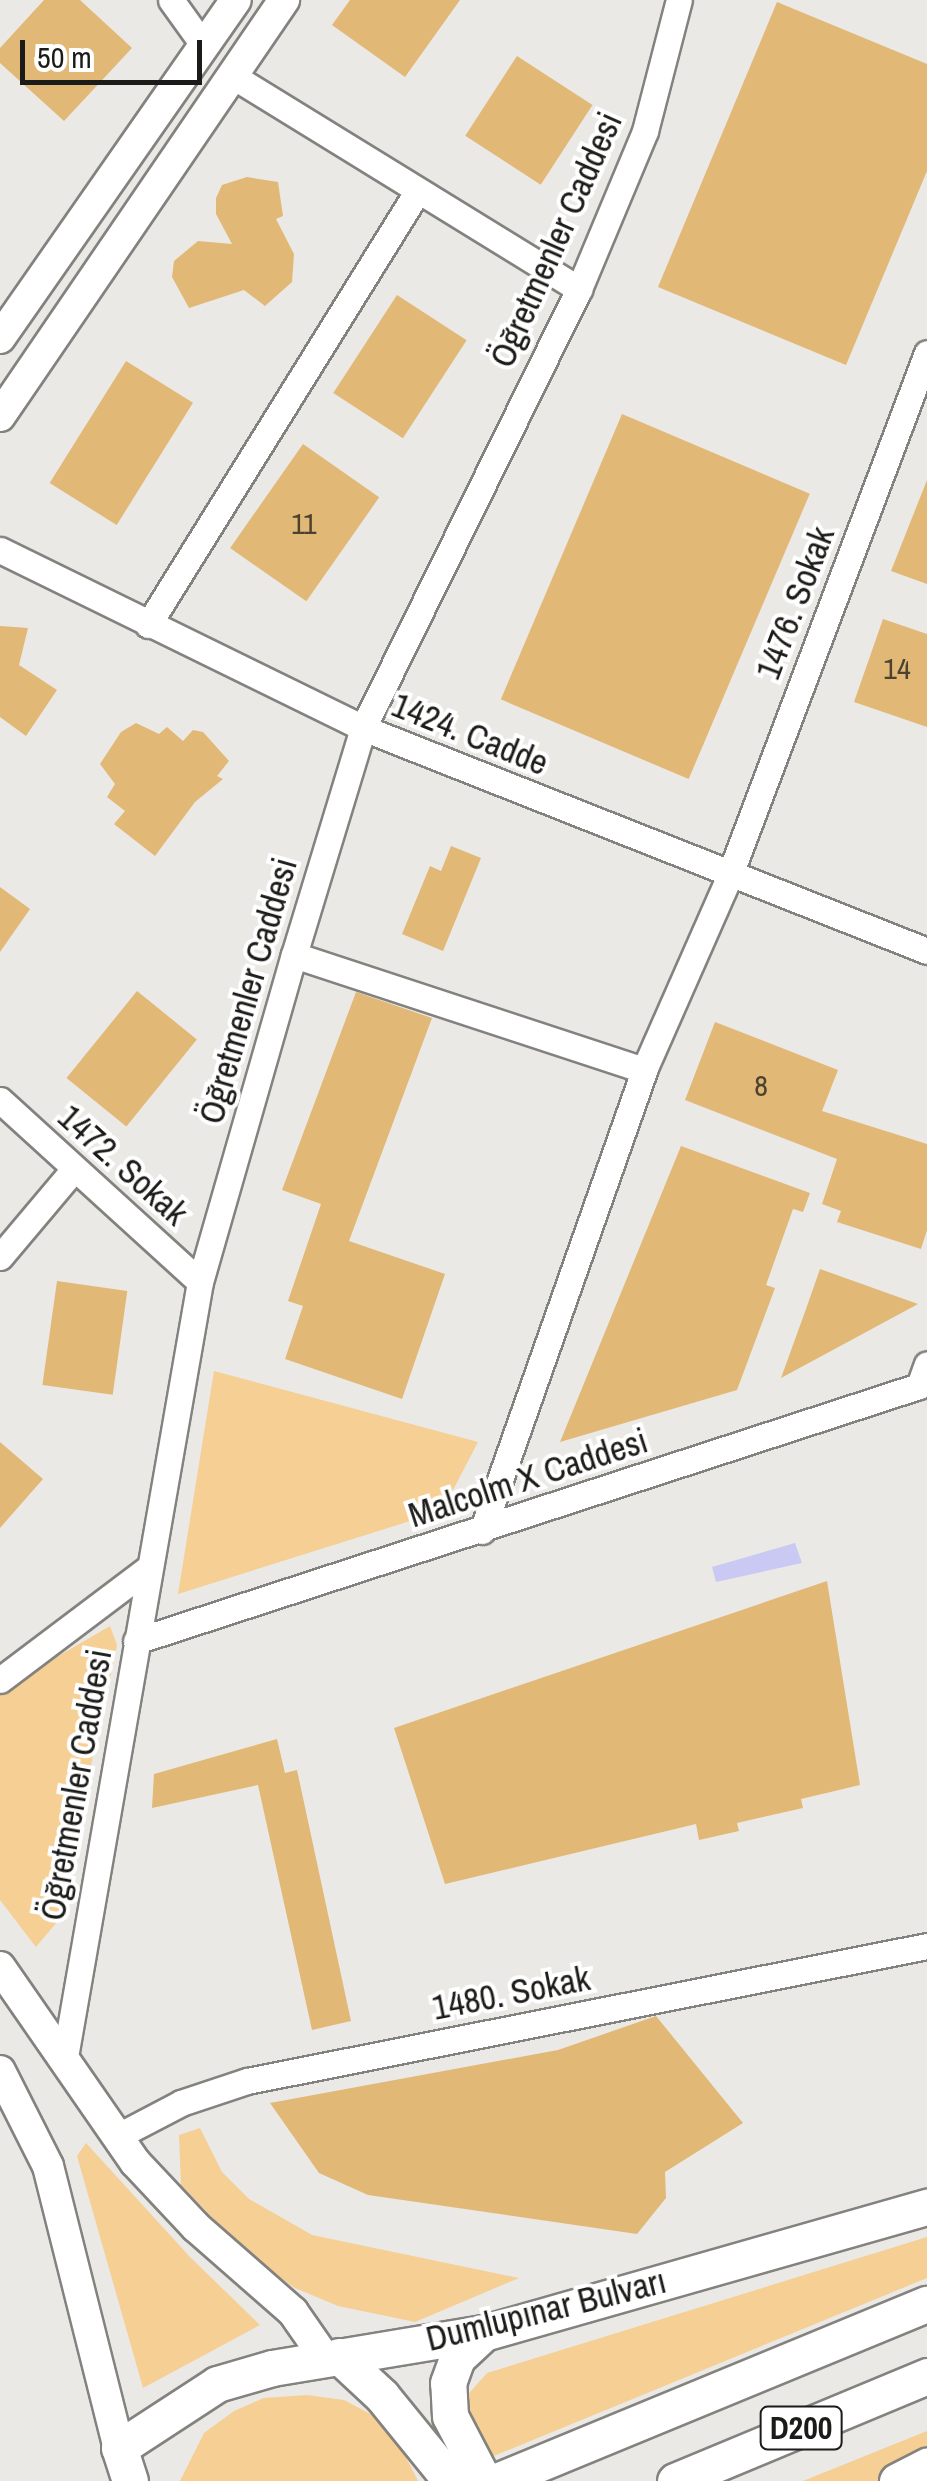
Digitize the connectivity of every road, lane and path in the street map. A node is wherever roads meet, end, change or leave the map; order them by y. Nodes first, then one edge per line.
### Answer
1 (171, 0) edge
2 (236, 0) edge
3 (284, 0) edge
4 (679, 0) edge
5 (204, 46) junction
6 (231, 74) junction
7 (417, 192) junction
8 (579, 289) junction
9 (0, 338) edge
10 (927, 354) edge
11 (0, 416) edge
12 (0, 550) edge
13 (148, 625) junction
14 (363, 728) junction
15 (729, 876) junction
16 (927, 951) edge
17 (294, 954) junction
18 (644, 1070) junction
19 (0, 1100) edge
20 (74, 1170) junction
21 (0, 1258) edge
22 (200, 1282) junction
23 (924, 1378) edge
24 (482, 1530) junction
25 (146, 1570) junction
26 (136, 1640) junction
27 (0, 1680) edge
28 (927, 1946) edge
29 (0, 1967) edge
30 (64, 2058) junction
31 (0, 2071) edge
32 (118, 2136) junction
33 (927, 2207) edge
34 (927, 2304) edge
35 (484, 2333) junction
36 (332, 2357) junction
37 (927, 2376) edge
38 (927, 2466) edge
39 (120, 2469) edge
40 (451, 2481) edge
41 (484, 2481) edge
42 (498, 2481) edge
43 (675, 2481) edge
44 (897, 2481) edge

1 - 5 street
2 - 5 main road
3 - 6 main road
4 - 8 street, Öğretmenler Caddesi
5 - 9 main road
6 - 7 street
6 - 11 main road
7 - 8 street
7 - 13 street
8 - 14 street, Öğretmenler Caddesi
10 - 15 street, 1476. Sokak
12 - 13 street, 1424. Cadde
13 - 14 street, 1424. Cadde
14 - 15 street, 1424. Cadde
14 - 17 street, Öğretmenler Caddesi
15 - 16 street, 1424. Cadde
15 - 18 street, 1476. Sokak
17 - 18 street
17 - 22 street, Öğretmenler Caddesi
18 - 24 street, 1476. Sokak
19 - 20 street, 1472. Sokak
20 - 21 street
20 - 22 street, 1472. Sokak
22 - 25 street, Öğretmenler Caddesi
23 - 24 street, Malcolm X Caddesi
24 - 26 street, Malcolm X Caddesi
25 - 26 street, Öğretmenler Caddesi
25 - 27 street
26 - 30 street, Öğretmenler Caddesi
28 - 32 street, 1480. Sokak
29 - 30 main road
30 - 32 main road
31 - 39 main road
32 - 36 main road
33 - 35 highway, Dumlupınar Bulvarı
34 - 42 highway
35 - 36 highway, Dumlupınar Bulvarı
35 - 41 highway
36 - 39 highway, Dumlupınar Bulvarı
36 - 40 highway
37 - 43 highway, D200
38 - 44 highway

